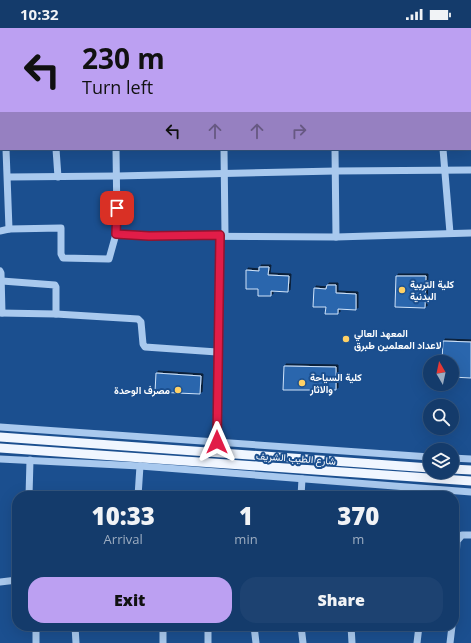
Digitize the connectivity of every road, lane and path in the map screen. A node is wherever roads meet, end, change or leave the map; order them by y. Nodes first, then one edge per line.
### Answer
1 (6, 150) edge
2 (56, 150) edge
3 (116, 150) edge
4 (224, 150) edge
5 (335, 150) edge
6 (443, 150) edge
7 (471, 170) edge
8 (336, 171) junction
9 (445, 171) junction
10 (224, 174) junction
11 (117, 176) junction
12 (8, 177) junction
13 (58, 177) junction
14 (9, 228) junction
15 (0, 231) edge
16 (450, 233) junction
17 (471, 233) edge
18 (116, 234) junction
19 (222, 235) junction
20 (336, 237) junction
21 (0, 271) edge
22 (2, 281) junction
23 (1, 313) edge
24 (56, 314) junction
25 (217, 352) junction
26 (0, 426) edge
27 (0, 437) edge
28 (217, 442) junction
29 (0, 448) edge
30 (423, 457) edge
31 (0, 459) edge
32 (459, 459) edge
33 (30, 460) junction
34 (471, 460) edge
35 (140, 466) junction
36 (423, 467) edge
37 (459, 469) edge
38 (471, 470) edge
39 (302, 479) junction
40 (471, 481) edge
41 (29, 491) edge
42 (138, 491) edge
43 (301, 491) edge
44 (415, 491) edge
45 (459, 492) edge
46 (471, 492) edge
47 (471, 534) edge
48 (459, 539) edge
49 (12, 581) edge
50 (0, 582) edge
51 (36, 631) edge
52 (75, 631) edge
53 (163, 631) edge
54 (208, 631) edge
55 (255, 631) edge
56 (302, 631) edge
57 (351, 631) edge
58 (419, 631) edge
59 (451, 631) edge
60 (36, 643) edge
61 (76, 643) edge
62 (163, 643) edge
63 (208, 643) edge
64 (256, 643) edge
65 (304, 643) edge
66 (352, 643) edge
67 (418, 643) edge
68 (450, 643) edge

1 - 12 street
2 - 13 street
3 - 11 street
4 - 10 street
5 - 8 street
6 - 9 street
7 - 9 street
8 - 9 street
8 - 10 street
8 - 20 street
9 - 16 street
10 - 11 street
10 - 19 street
11 - 13 street
11 - 18 street
12 - 13 street
12 - 14 street
14 - 15 street
14 - 18 street
16 - 17 street
16 - 20 street
18 - 19 street
19 - 20 street
19 - 25 street
21 - 22 street
22 - 23 street
22 - 24 street
23 - 24 street
24 - 25 street
25 - 28 street
26 - 28 street
27 - 36 main road, شارع الطيب الشريف
28 - 30 street
29 - 40 main road, شارع الطيب الشريف
31 - 33 street
32 - 34 street
33 - 35 street
33 - 41 street
35 - 39 street
35 - 42 street
37 - 38 main road
39 - 43 street
39 - 44 street
45 - 46 street
47 - 48 street
49 - 50 street
51 - 60 street
52 - 61 street
53 - 62 street
54 - 63 street
55 - 64 street
56 - 65 street
57 - 66 street
58 - 67 street
59 - 68 street

